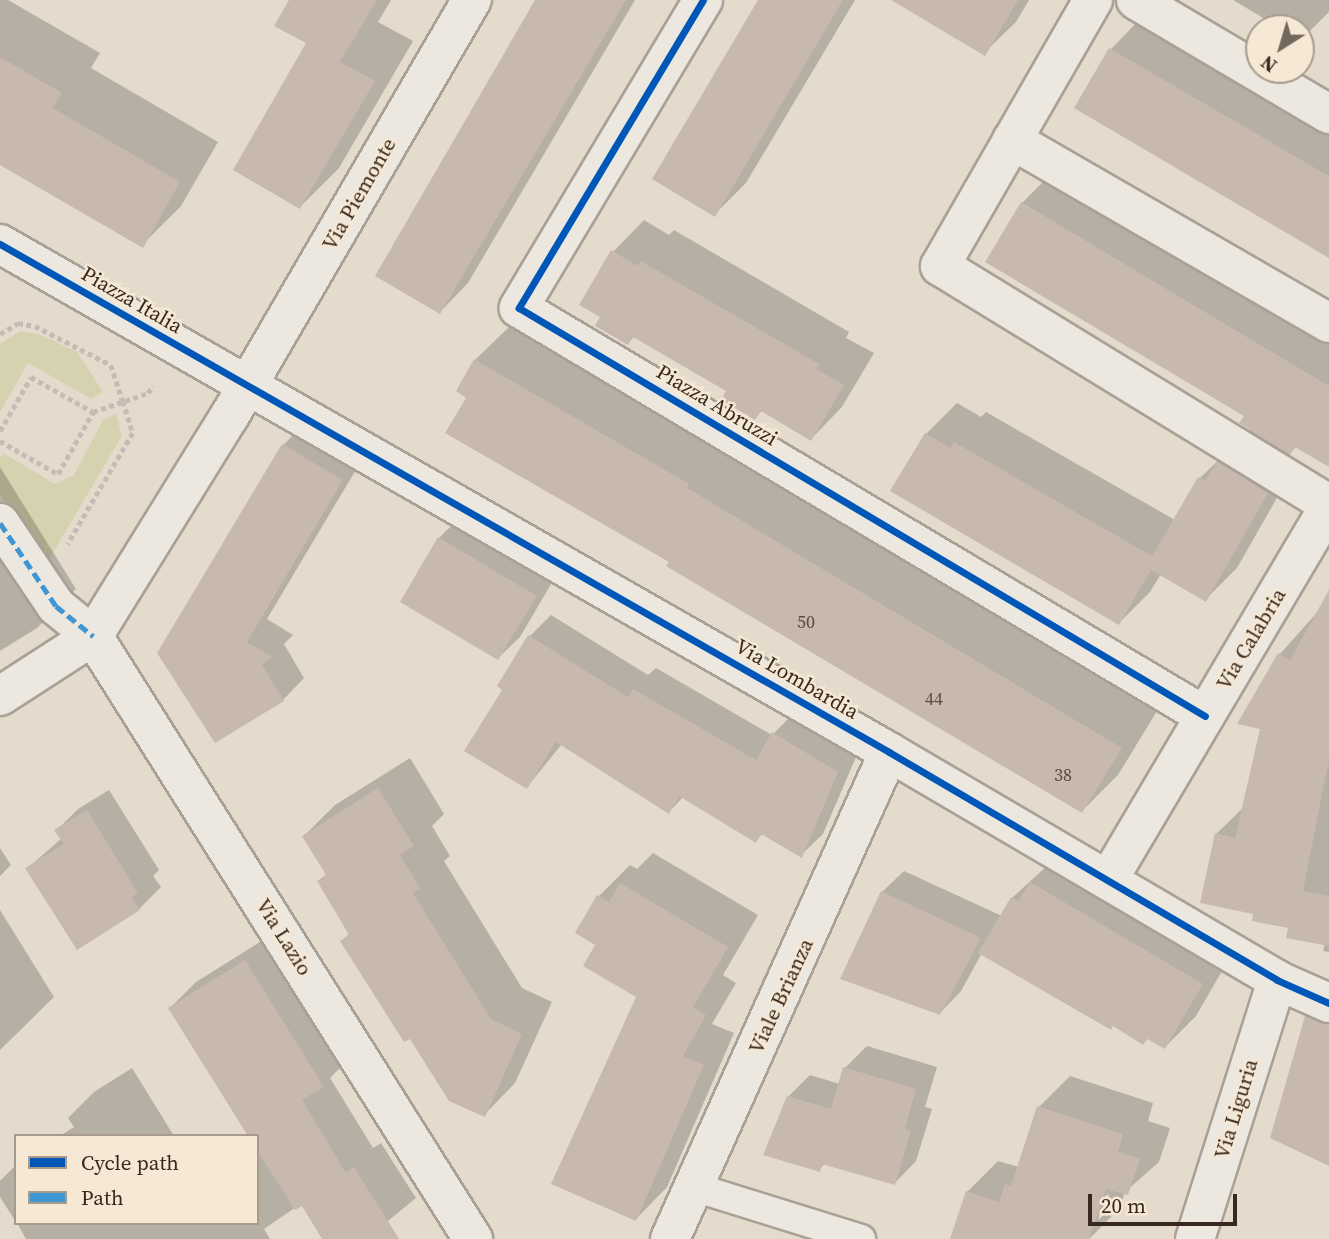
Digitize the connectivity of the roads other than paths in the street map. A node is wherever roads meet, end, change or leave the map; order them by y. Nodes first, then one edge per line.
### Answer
1 (471, 0) edge
2 (703, 0) edge
3 (1093, 0) edge
4 (1136, 0) edge
5 (1326, 106) edge
6 (1012, 140) junction
7 (0, 244) edge
8 (1329, 323) edge
9 (246, 387) junction
10 (1329, 505) edge
11 (0, 523) edge
12 (93, 636) junction
13 (0, 696) edge
14 (1205, 716) junction
15 (889, 752) junction
16 (1108, 880) junction
17 (1277, 979) junction
18 (1329, 1003) edge
19 (694, 1187) junction
20 (473, 1239) edge
21 (670, 1239) edge
22 (861, 1239) edge
23 (1195, 1239) edge

1 - 9 street, Via Piemonte
2 - 14 street, Piazza Abruzzi
3 - 6 street
4 - 5 street
6 - 8 street
6 - 10 street
7 - 9 street, Piazza Italia
9 - 12 street
9 - 15 street, Via Lombardia
10 - 14 street, Via Calabria
11 - 12 street
12 - 13 street
12 - 20 street, Via Lazio
14 - 16 street, Via Calabria
15 - 16 street, Via Lombardia
15 - 19 street, Viale Brianza
16 - 17 street, Via Lombardia
17 - 18 street, Via Lombardia
17 - 23 street, Via Liguria
19 - 21 street, Viale Brianza
19 - 22 lane

